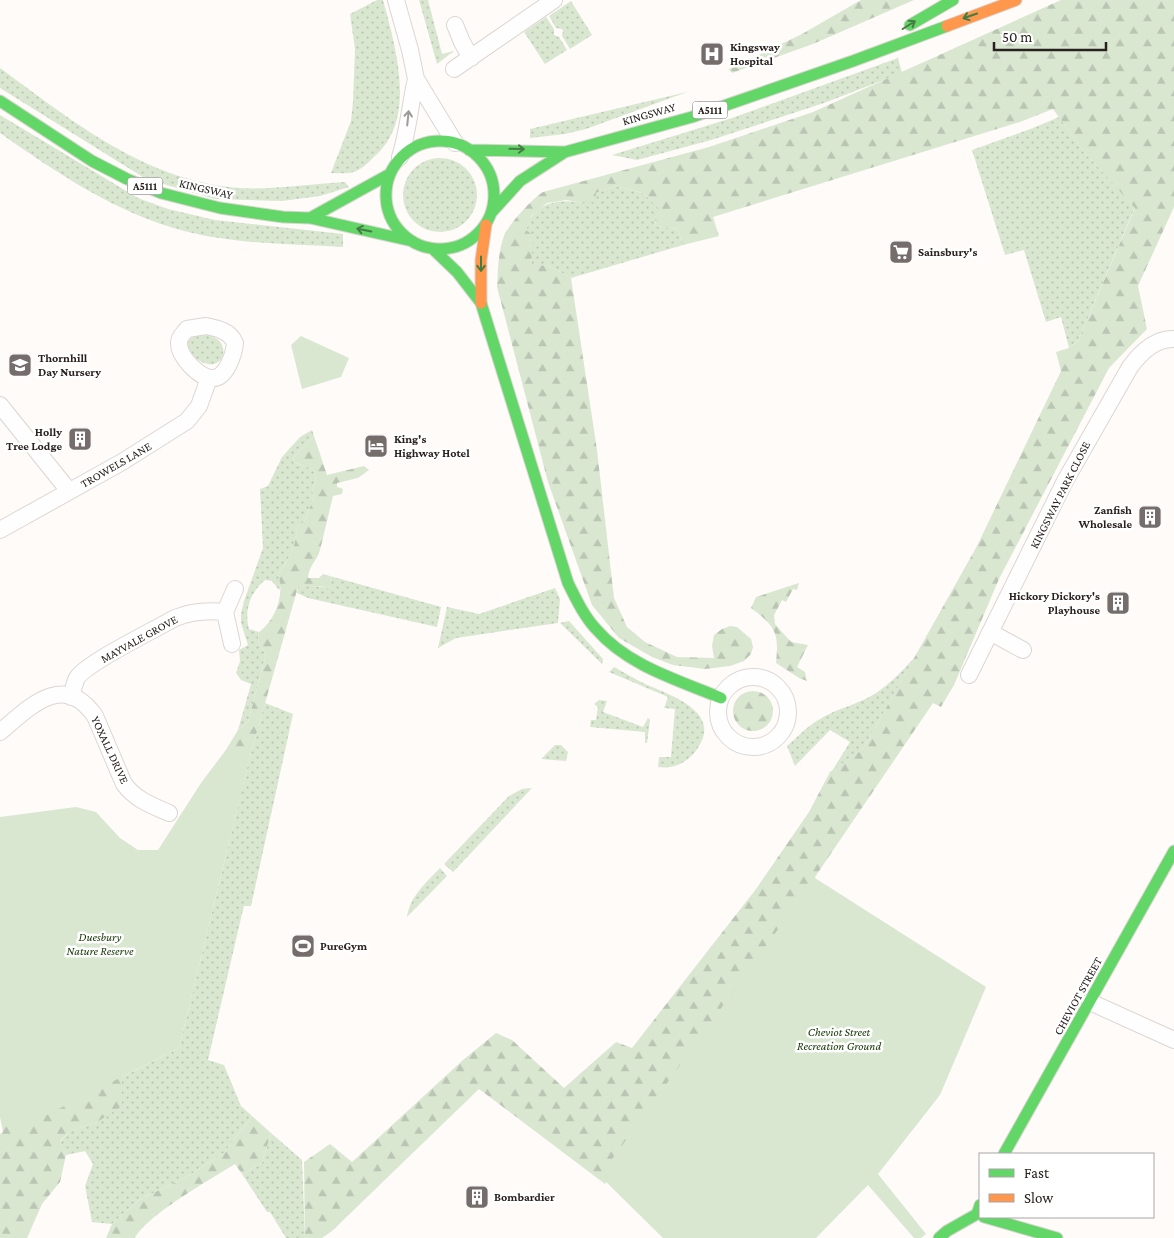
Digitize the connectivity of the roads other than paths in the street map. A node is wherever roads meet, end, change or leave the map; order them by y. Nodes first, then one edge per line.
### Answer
1 (396, 0) edge
2 (554, 0) edge
3 (953, 0) edge
4 (1016, 0) edge
5 (455, 25) dead end
6 (470, 58) junction
7 (853, 61) junction
8 (454, 69) dead end
9 (416, 79) junction
10 (0, 101) edge
11 (462, 147) junction
12 (565, 152) junction
13 (400, 157) junction
14 (388, 175) junction
15 (491, 212) junction
16 (310, 218) junction
17 (486, 225) junction
18 (412, 242) junction
19 (434, 250) junction
20 (481, 303) junction
21 (1174, 339) edge
22 (209, 378) dead end
23 (0, 405) edge
24 (69, 491) junction
25 (0, 530) edge
26 (235, 590) dead end
27 (225, 612) junction
28 (990, 632) junction
29 (232, 644) dead end
30 (1023, 650) dead end
31 (969, 675) dead end
32 (71, 697) junction
33 (720, 698) junction
34 (0, 732) edge
35 (169, 813) dead end
36 (1172, 858) edge
37 (1090, 1002) junction
38 (1174, 1040) edge
39 (1005, 1153) edge
40 (979, 1214) edge
41 (991, 1218) edge
42 (939, 1238) edge
43 (1057, 1238) edge

1 - 9 street
2 - 6 street
7 -> 3 main road, KINGSWAY / A5111
4 -> 7 main road, KINGSWAY / A5111
5 - 6 street
6 - 8 street
7 - 12 main road, KINGSWAY / A5111
9 - 11 street
13 -> 9 street
10 - 16 main road, KINGSWAY / A5111
11 -> 12 main road, KINGSWAY / A5111
11 - 13 main road, A5111
11 - 15 main road, A5111
12 - 15 main road, KINGSWAY / A5111
13 - 14 main road, A5111
14 - 16 main road, A5111
14 - 18 main road
15 - 17 main road, A5111
18 -> 16 main road, KINGSWAY / A5111
17 - 19 main road
17 -> 20 main road
18 - 19 main road, A5111
19 - 20 main road
20 - 33 main road
21 - 28 street, KINGSWAY PARK CLOSE
22 - 24 street, TROWELS LANE
23 - 24 street
24 - 25 street, TROWELS LANE
26 - 27 street
27 - 29 street
27 - 32 street, MAYVALE GROVE
28 - 30 street
28 - 31 street, KINGSWAY PARK CLOSE
32 - 34 street
32 - 35 street, YOXALL DRIVE
33 - 33 street
36 - 37 main road, CHEVIOT STREET
37 - 38 street
37 - 39 main road, CHEVIOT STREET
40 - 42 main road
41 - 43 main road

